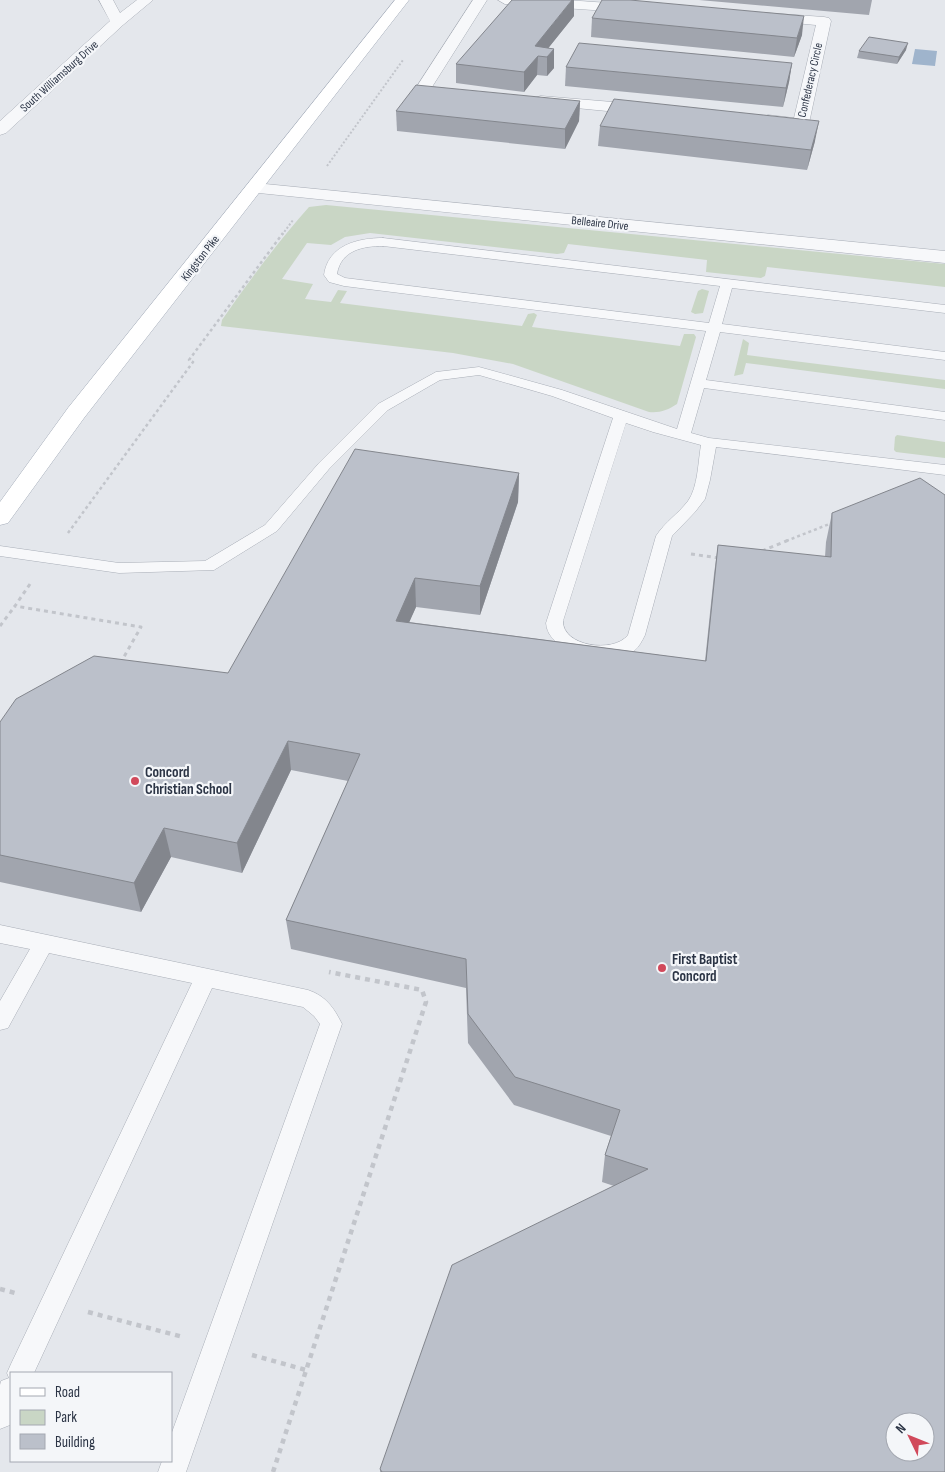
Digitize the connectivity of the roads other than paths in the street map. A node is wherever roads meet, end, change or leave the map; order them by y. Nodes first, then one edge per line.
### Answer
1 (106, 0) edge
2 (146, 0) edge
3 (402, 0) edge
4 (480, 0) edge
5 (505, 0) edge
6 (655, 10) edge
7 (754, 17) edge
8 (118, 22) junction
9 (472, 95) edge
10 (522, 99) edge
11 (661, 111) edge
12 (751, 118) edge
13 (0, 130) edge
14 (255, 188) junction
15 (945, 257) edge
16 (727, 283) junction
17 (945, 309) edge
18 (714, 328) junction
19 (945, 356) edge
20 (698, 383) junction
21 (945, 416) edge
22 (621, 417) junction
23 (682, 436) junction
24 (709, 442) junction
25 (945, 470) edge
26 (0, 518) edge
27 (0, 551) edge
28 (0, 934) edge
29 (44, 943) junction
30 (206, 978) junction
31 (0, 1021) edge
32 (20, 1372) edge
33 (10, 1394) edge
34 (0, 1415) edge
35 (172, 1472) edge

1 - 8 street
2 - 8 street, South Williamsburg Drive
3 - 14 main road, Kingston Pike
4 - 9 street
5 - 6 street
7 - 12 street, Confederacy Circle
8 - 13 street, South Williamsburg Drive
10 - 11 street
14 - 15 street, Belleaire Drive
14 - 26 main road, Kingston Pike
16 - 17 lane
16 - 18 lane
16 - 18 lane
18 - 19 lane
18 - 20 lane
20 - 21 lane
20 - 23 lane
22 - 23 lane
22 - 24 lane
22 - 27 lane
23 - 24 lane
24 - 25 lane
28 - 29 lane
29 - 30 lane
29 - 31 lane
30 - 32 lane
30 - 35 lane
33 - 34 lane

